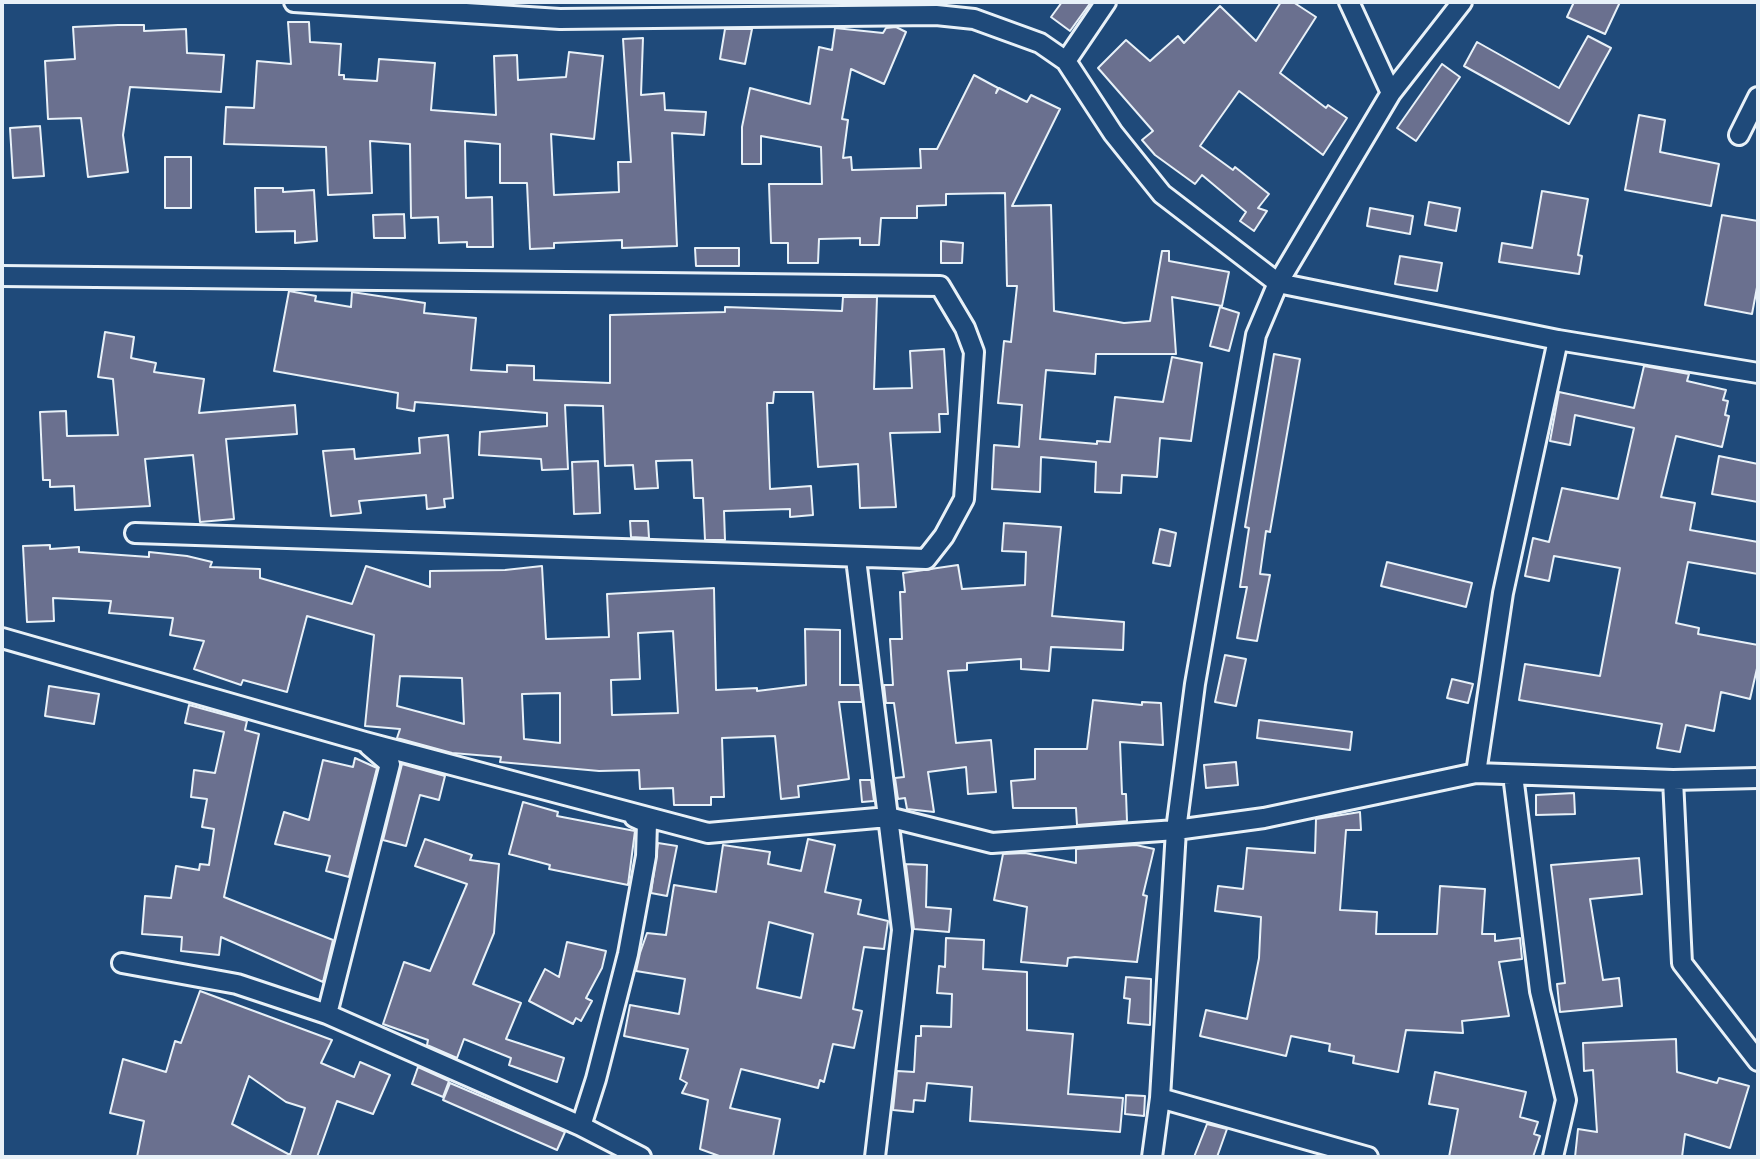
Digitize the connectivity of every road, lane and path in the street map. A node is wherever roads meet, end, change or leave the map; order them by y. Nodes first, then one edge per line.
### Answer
1 (294, 2) edge
2 (1106, 2) edge
3 (1349, 2) edge
4 (1462, 2) edge
5 (1066, 61) junction
6 (1391, 93) junction
7 (1758, 97) edge
8 (1739, 135) dead end
9 (2, 276) edge
10 (1278, 283) junction
11 (1558, 340) junction
12 (1758, 373) edge
13 (135, 533) dead end
14 (856, 559) junction
15 (2, 638) edge
16 (365, 742) junction
17 (1476, 773) junction
18 (1513, 775) junction
19 (1758, 778) edge
20 (1673, 780) junction
21 (619, 810) junction
22 (888, 817) junction
23 (1176, 830) junction
24 (122, 963) dead end
25 (327, 1014) junction
26 (1758, 1061) edge
27 (1160, 1098) junction
28 (581, 1126) junction
29 (641, 1157) edge
30 (875, 1157) edge
31 (1152, 1157) edge
32 (1368, 1157) edge
33 (1553, 1157) edge

1 - 5 street
2 - 5 street
3 - 6 street
4 - 6 street
5 - 10 street
6 - 10 street
7 - 8 street
9 - 14 street
10 - 11 street
10 - 23 street
11 - 12 street
11 - 17 street
13 - 14 street
14 - 22 street
15 - 16 street
16 - 21 street
16 - 25 street
17 - 18 street
17 - 23 street
18 - 20 street
18 - 33 street
19 - 20 street
20 - 26 street
21 - 22 street
21 - 28 street
22 - 23 street
22 - 30 street
23 - 27 street
24 - 25 street
25 - 28 street
27 - 31 street
27 - 32 street
28 - 29 street

